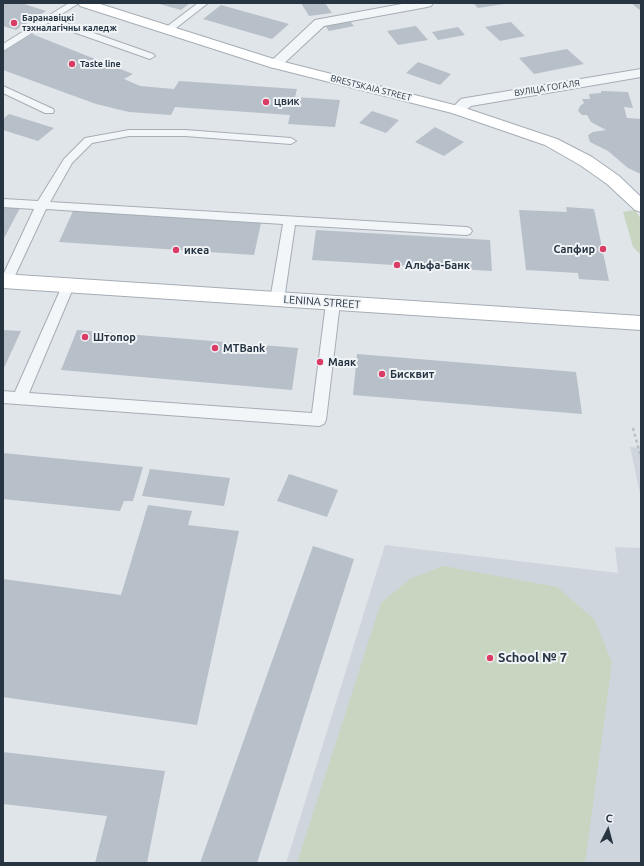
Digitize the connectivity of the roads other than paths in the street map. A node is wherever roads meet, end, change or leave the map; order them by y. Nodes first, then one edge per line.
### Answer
1 (75, 3) edge
2 (84, 3) edge
3 (204, 3) edge
4 (426, 3) edge
5 (46, 20) junction
6 (168, 30) junction
7 (3, 48) edge
8 (150, 56) dead end
9 (275, 64) junction
10 (641, 73) edge
11 (3, 89) edge
12 (457, 110) junction
13 (49, 111) dead end
14 (291, 141) dead end
15 (3, 203) edge
16 (42, 205) junction
17 (641, 206) edge
18 (290, 220) junction
19 (466, 231) dead end
20 (4, 282) edge
21 (68, 286) junction
22 (277, 300) junction
23 (333, 303) junction
24 (641, 323) edge
25 (3, 397) edge
26 (20, 398) junction

1 - 5 lane
2 - 6 main road, BRESTSKAIA STREET
3 - 6 lane
4 - 9 street
5 - 7 lane
5 - 8 lane
6 - 9 main road, BRESTSKAIA STREET
9 - 12 main road, BRESTSKAIA STREET
10 - 12 street, ВУЛІЦА ГОГАЛЯ
11 - 13 lane
12 - 17 main road, BRESTSKAIA STREET
14 - 16 lane
15 - 16 lane
16 - 18 lane
16 - 20 lane
18 - 19 lane
18 - 22 lane
20 - 21 main road, LENINA STREET
21 - 22 main road, LENINA STREET
21 - 26 lane
22 - 23 main road, LENINA STREET
23 - 24 main road, LENINA STREET
23 - 26 lane
25 - 26 lane

